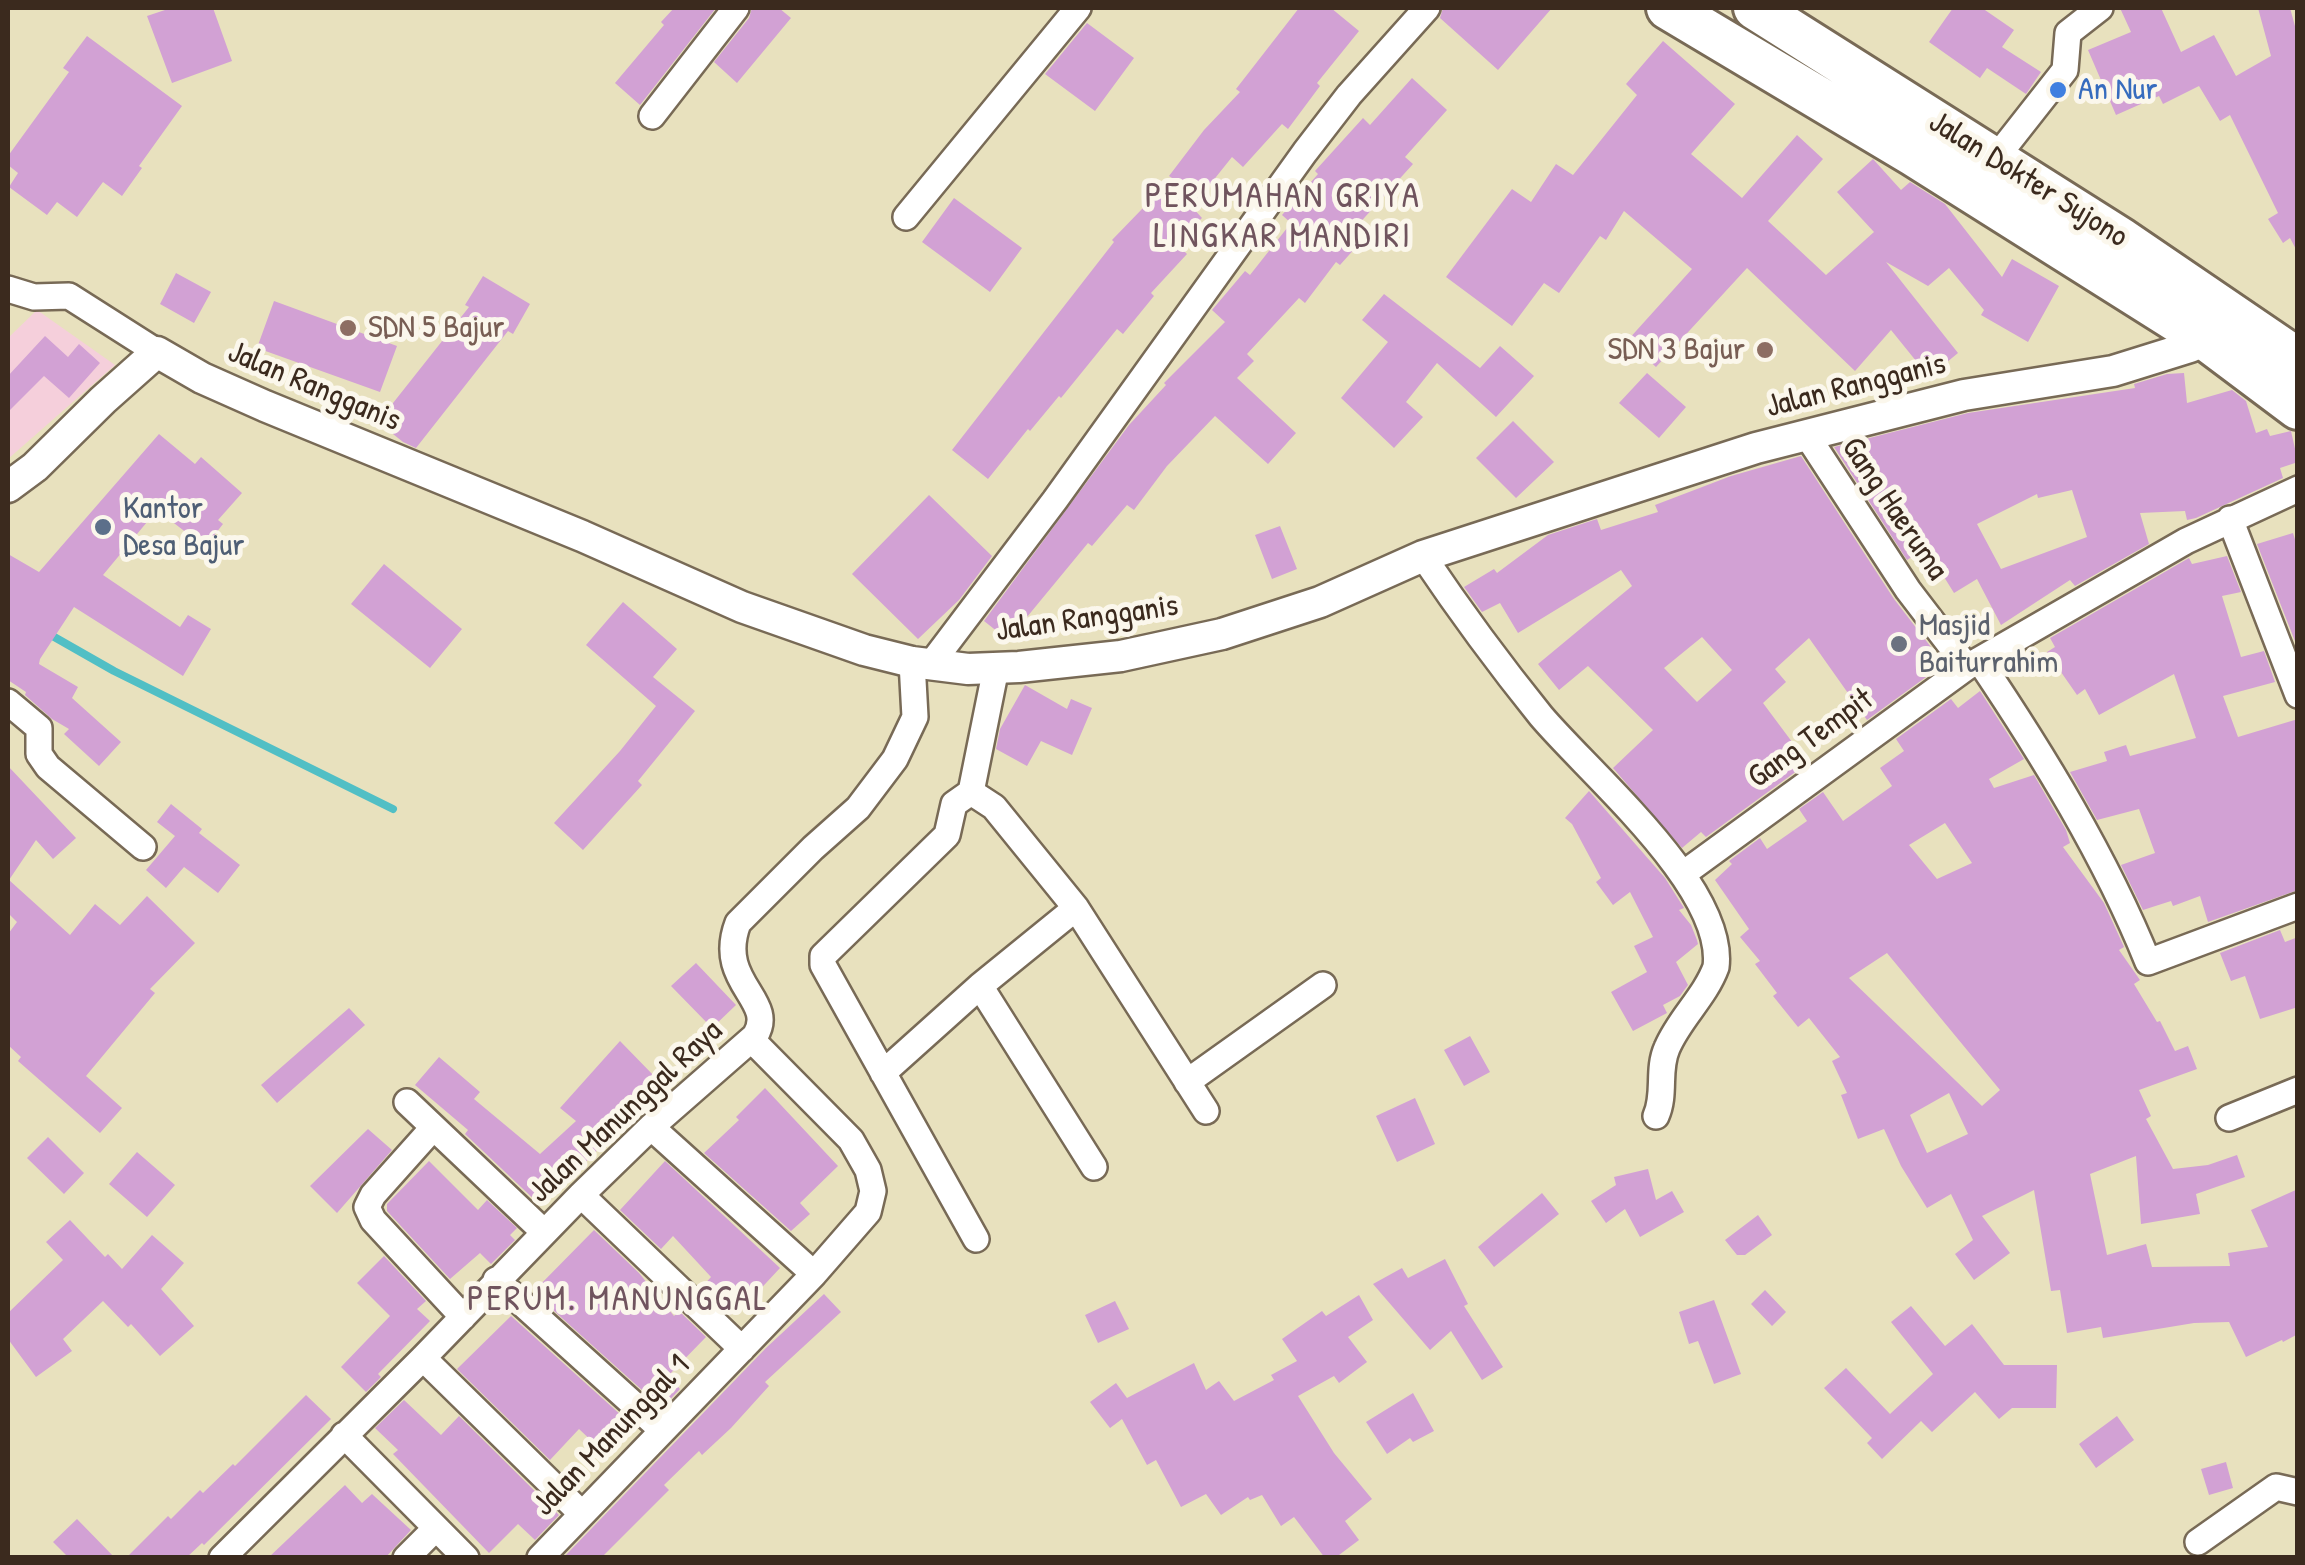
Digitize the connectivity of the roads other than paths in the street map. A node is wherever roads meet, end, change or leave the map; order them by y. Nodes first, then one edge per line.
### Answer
1 (736, 8) edge
2 (1078, 8) edge
3 (1427, 8) edge
4 (1668, 8) edge
5 (1755, 8) edge
6 (2100, 8) edge
7 (652, 116) dead end
8 (1995, 160) junction
9 (906, 217) dead end
10 (8, 289) edge
11 (2223, 329) junction
12 (157, 352) junction
13 (2292, 383) edge
14 (1806, 434) junction
15 (8, 487) edge
16 (2298, 489) edge
17 (2230, 519) junction
18 (1423, 556) junction
19 (921, 663) junction
20 (1972, 663) junction
21 (996, 668) junction
22 (2298, 695) edge
23 (8, 702) edge
24 (971, 792) junction
25 (143, 847) dead end
26 (1683, 874) junction
27 (2298, 906) edge
28 (1076, 908) junction
29 (1323, 984) dead end
30 (980, 986) junction
31 (752, 1040) junction
32 (883, 1072) junction
33 (1187, 1082) junction
34 (2298, 1090) edge
35 (408, 1102) dead end
36 (1206, 1111) dead end
37 (1656, 1116) dead end
38 (2228, 1118) dead end
39 (652, 1127) junction
40 (432, 1129) junction
41 (1094, 1167) dead end
42 (580, 1195) junction
43 (544, 1232) junction
44 (976, 1239) dead end
45 (814, 1274) junction
46 (496, 1280) junction
47 (463, 1318) junction
48 (742, 1349) junction
49 (423, 1358) junction
50 (662, 1429) junction
51 (344, 1435) junction
52 (2298, 1492) edge
53 (581, 1513) junction
54 (436, 1528) junction
55 (2198, 1542) dead end
56 (222, 1558) edge
57 (406, 1558) edge
58 (466, 1558) edge
59 (540, 1558) edge

1 - 7 street
2 - 9 street
3 - 19 street
4 - 11 highway
5 - 8 highway, Jalan Dokter Sujono
6 - 8 street
8 - 11 highway, Jalan Dokter Sujono
10 - 12 street
11 - 13 highway, Jalan Dokter Sujono
11 - 14 street, Jalan Rangganis
12 - 15 street
12 - 19 street, Jalan Rangganis
14 - 18 street, Jalan Rangganis
14 - 20 street, Gang Haeruma
16 - 17 street, Gang Tempit
17 - 20 street, Gang Tempit
17 - 22 street
18 - 21 street, Jalan Rangganis
18 - 26 street
19 - 21 street, Jalan Rangganis
19 - 31 street, Jalan Manunggal Raya
20 - 26 street, Gang Tempit
20 - 27 street, Gang Haeruma
21 - 24 street
23 - 25 street
24 - 28 street
24 - 32 street
26 - 37 street
28 - 30 street
28 - 33 street
29 - 33 street
30 - 32 street
30 - 41 street
31 - 39 street, Jalan Manunggal Raya
31 - 45 street, Jalan Manunggal 1
32 - 44 street
33 - 36 street
34 - 38 street
35 - 40 street
39 - 42 street, Jalan Manunggal Raya
39 - 45 street
40 - 43 street
40 - 47 street
42 - 43 street, Jalan Manunggal Raya
42 - 48 street
43 - 46 street, Jalan Manunggal Raya
45 - 48 street, Jalan Manunggal 1
46 - 47 street, Jalan Manunggal Raya
46 - 50 street
47 - 49 street, Jalan Manunggal Raya
48 - 50 street, Jalan Manunggal 1
49 - 51 street, Jalan Manunggal Raya
49 - 53 street
50 - 53 street, Jalan Manunggal 1
51 - 54 street
51 - 56 street, Jalan Manunggal Raya
52 - 55 street
53 - 59 street, Jalan Manunggal 1
54 - 57 street
54 - 58 street

